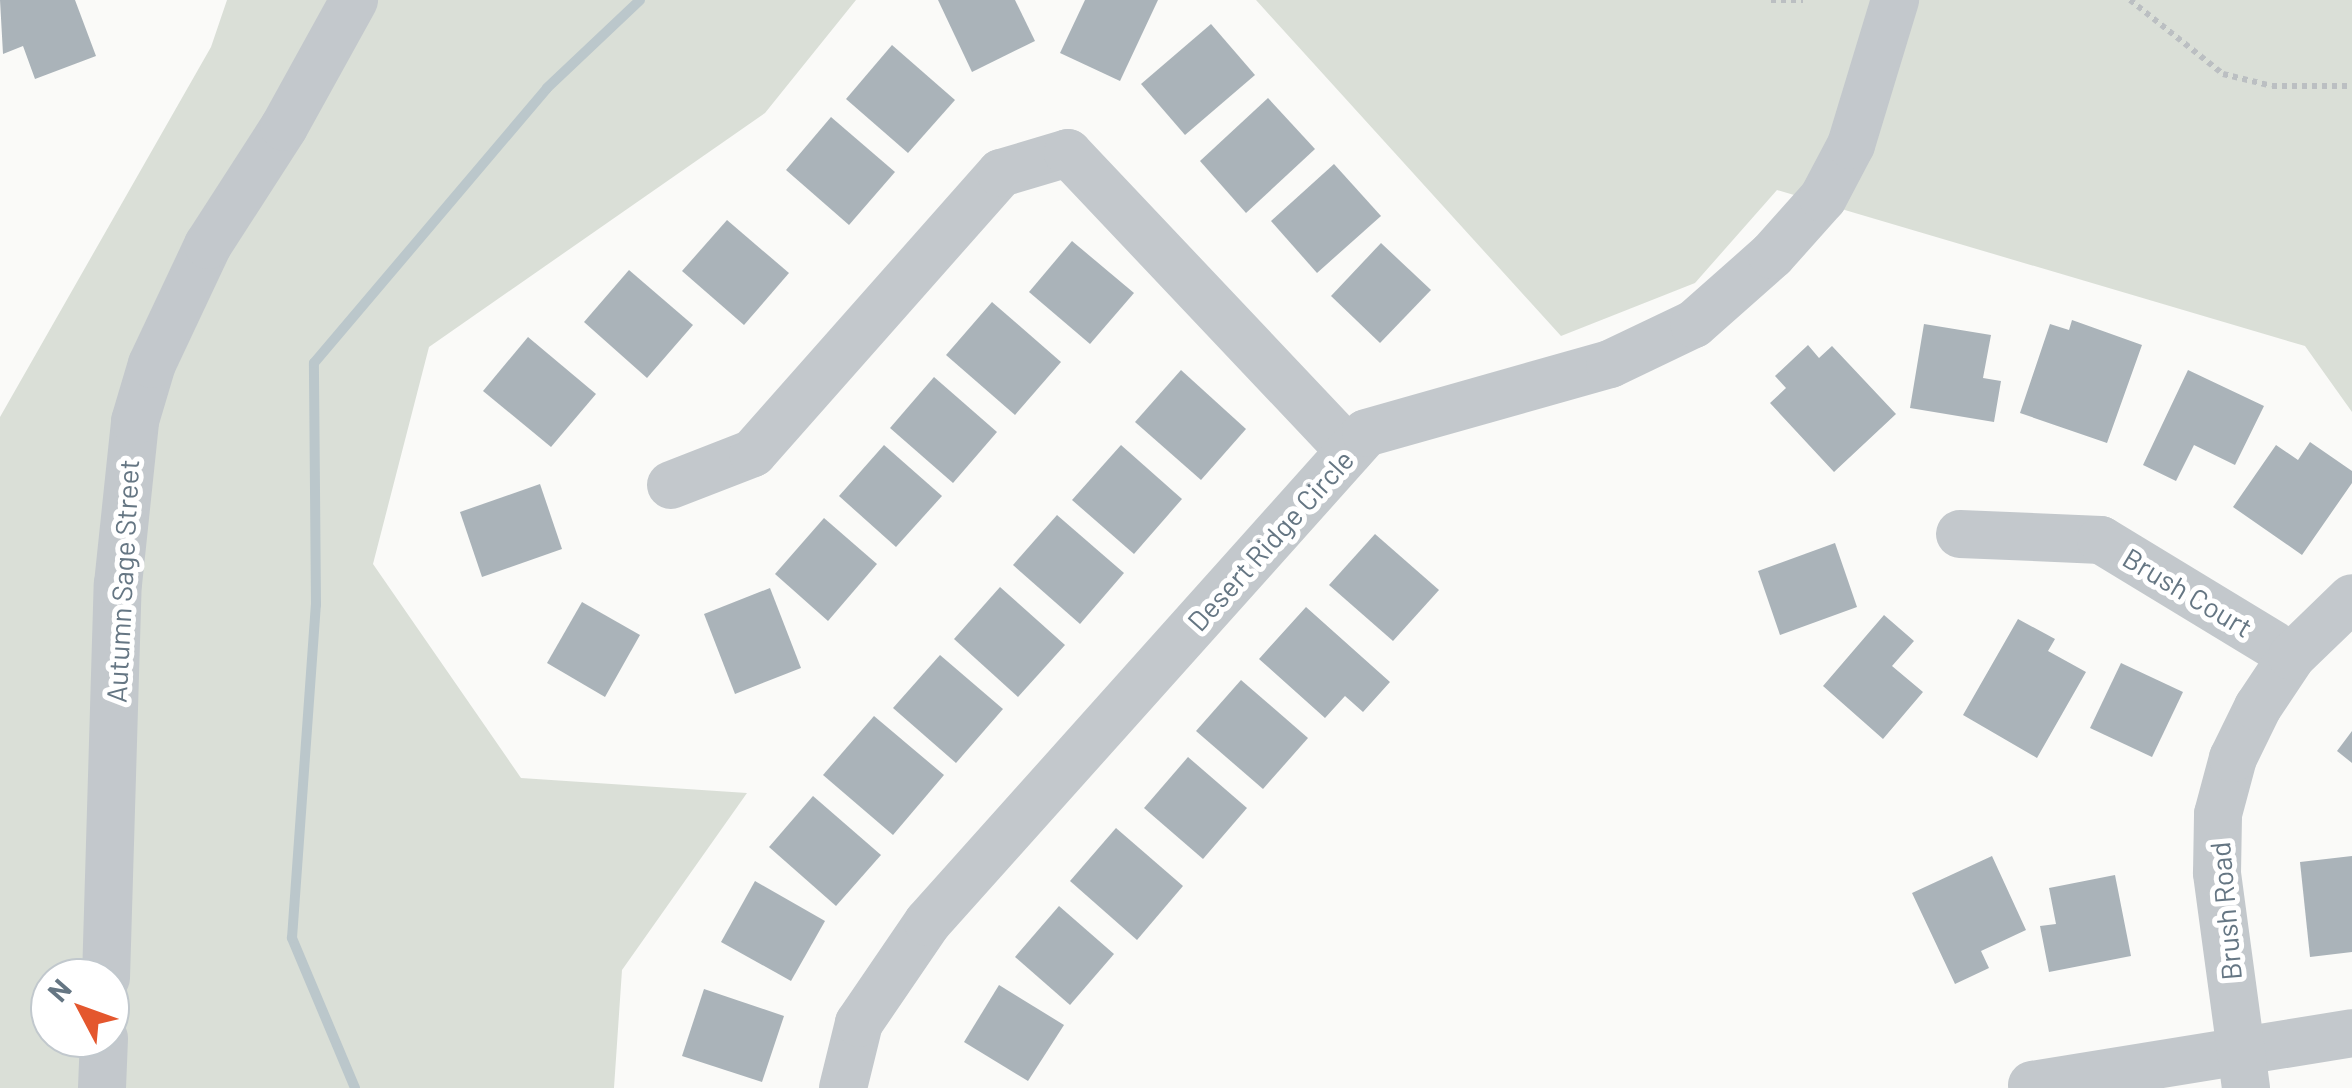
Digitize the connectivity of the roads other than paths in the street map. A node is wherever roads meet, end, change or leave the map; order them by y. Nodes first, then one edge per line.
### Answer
1 (354, 0) edge
2 (1896, 0) edge
3 (1350, 452) junction
4 (670, 485) dead end
5 (1960, 534) dead end
6 (2352, 598) edge
7 (2292, 656) junction
8 (107, 958) edge
9 (2352, 1033) edge
10 (103, 1058) edge
11 (2242, 1068) edge
12 (2032, 1085) dead end
13 (102, 1088) edge
14 (843, 1088) edge

1 - 8 street, Autumn Sage Street
2 - 3 street, Desert Ridge Circle
3 - 4 street
3 - 14 street, Desert Ridge Circle
5 - 7 street, Brush Court
6 - 7 street, Brush Road
7 - 11 street, Brush Road
9 - 11 street
10 - 13 street
11 - 12 street

